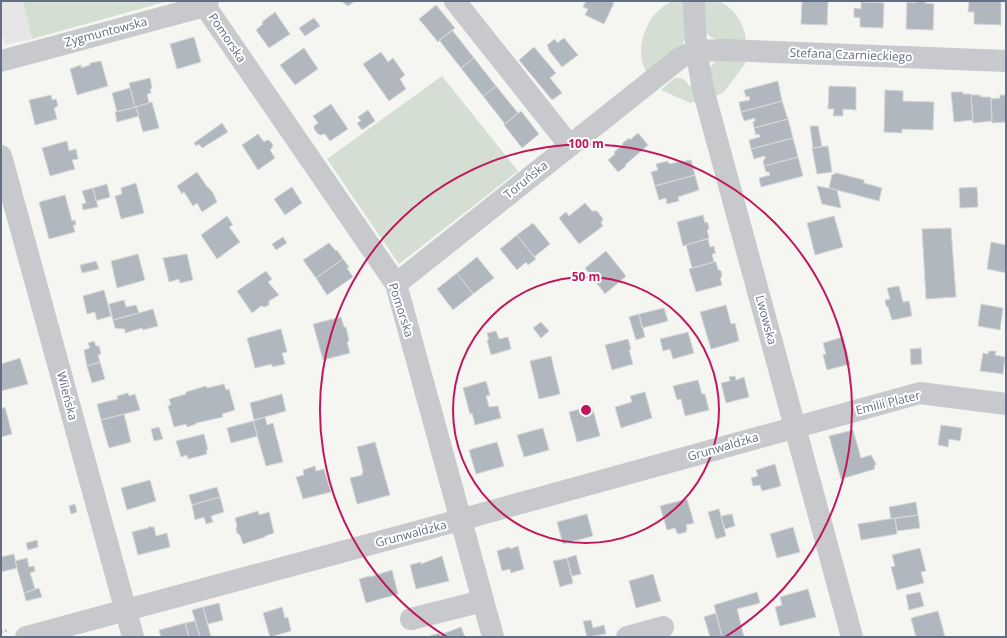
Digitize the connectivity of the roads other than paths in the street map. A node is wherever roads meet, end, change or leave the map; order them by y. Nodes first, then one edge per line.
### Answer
1 (455, 1) edge
2 (694, 1) edge
3 (207, 3) edge
4 (696, 51) junction
5 (1006, 60) edge
6 (1, 61) edge
7 (570, 146) junction
8 (1, 156) edge
9 (396, 284) junction
10 (1006, 404) edge
11 (795, 427) junction
12 (461, 520) junction
13 (483, 601) junction
14 (126, 611) junction
15 (411, 619) dead end
16 (663, 627) dead end
17 (21, 633) edge
18 (133, 637) edge
19 (493, 637) edge
20 (627, 637) edge
21 (852, 637) edge

1 - 7 street
2 - 4 street, Lwowska
3 - 6 street, Zygmuntowska
3 - 9 street, Pomorska
4 - 5 street, Stefana Czarnieckiego
4 - 7 street, Toruńska
4 - 11 street, Lwowska
7 - 9 street, Toruńska
8 - 14 street, Wileńska
9 - 12 street, Pomorska
10 - 11 street, Emilii Plater
11 - 12 street, Grunwaldzka
11 - 21 street, Lwowska
12 - 13 street, Pomorska
12 - 14 street, Grunwaldzka
13 - 15 street
13 - 19 street, Pomorska
14 - 17 street, Grunwaldzka
14 - 18 street, Wileńska
16 - 20 street

